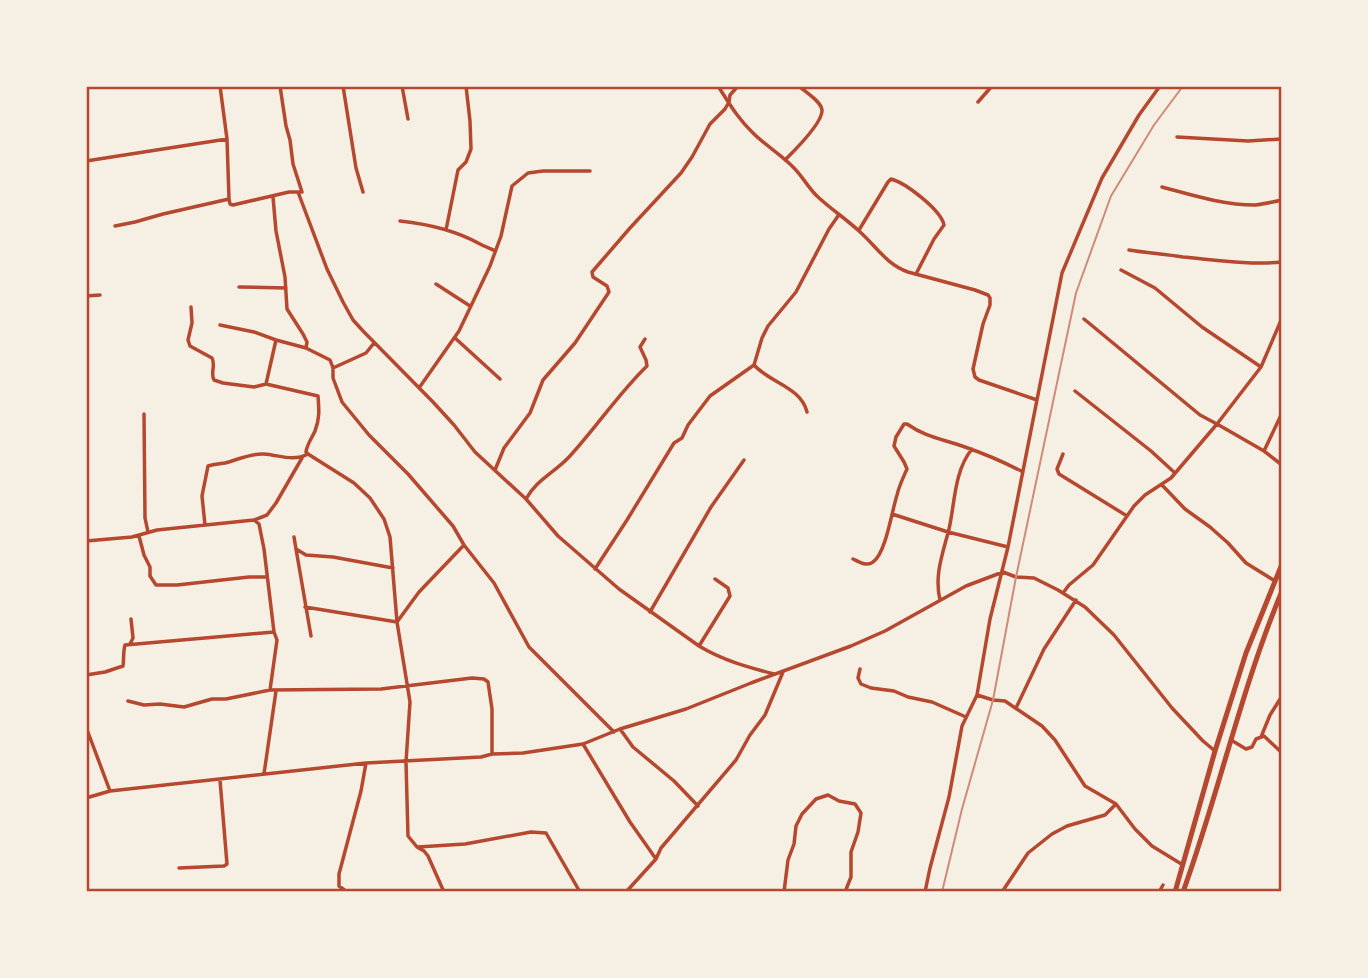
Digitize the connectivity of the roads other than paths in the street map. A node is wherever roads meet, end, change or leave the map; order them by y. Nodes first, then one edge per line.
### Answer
1 (220, 86) edge
2 (280, 86) edge
3 (343, 86) edge
4 (402, 86) edge
5 (466, 86) edge
6 (718, 86) edge
7 (738, 86) edge
8 (799, 86) edge
9 (992, 86) edge
10 (1160, 86) edge
11 (729, 102) junction
12 (978, 102) dead end
13 (408, 119) dead end
14 (1177, 137) dead end
15 (227, 139) junction
16 (1282, 139) edge
17 (785, 160) junction
18 (86, 161) edge
19 (590, 170) dead end
20 (1162, 187) dead end
21 (302, 192) junction
22 (363, 192) dead end
23 (273, 197) junction
24 (229, 199) junction
25 (1282, 200) edge
26 (838, 216) junction
27 (400, 221) dead end
28 (115, 226) dead end
29 (446, 230) junction
30 (858, 231) junction
31 (1129, 250) dead end
32 (495, 251) junction
33 (1282, 262) edge
34 (1121, 270) dead end
35 (916, 274) junction
36 (436, 284) dead end
37 (239, 287) dead end
38 (286, 288) junction
39 (100, 295) dead end
40 (86, 296) edge
41 (470, 306) junction
42 (191, 307) dead end
43 (1282, 318) edge
44 (1084, 319) dead end
45 (220, 325) dead end
46 (455, 338) junction
47 (645, 339) dead end
48 (276, 340) junction
49 (374, 342) junction
50 (306, 348) junction
51 (754, 365) junction
52 (1261, 367) junction
53 (333, 368) junction
54 (500, 379) dead end
55 (266, 384) junction
56 (419, 388) junction
57 (1074, 391) dead end
58 (1037, 400) junction
59 (807, 412) dead end
60 (1282, 413) edge
61 (144, 414) dead end
62 (1217, 424) junction
63 (972, 449) junction
64 (1264, 451) junction
65 (308, 454) junction
66 (1063, 454) dead end
67 (302, 458) junction
68 (744, 460) dead end
69 (1282, 466) edge
70 (495, 470) junction
71 (1023, 472) junction
72 (1175, 473) junction
73 (1161, 483) junction
74 (526, 499) junction
75 (892, 514) junction
76 (1127, 516) junction
77 (254, 520) junction
78 (205, 525) junction
79 (148, 531) junction
80 (948, 532) junction
81 (139, 536) junction
82 (294, 537) dead end
83 (86, 541) edge
84 (464, 545) junction
85 (1008, 547) junction
86 (296, 549) junction
87 (853, 559) dead end
88 (1282, 564) edge
89 (393, 568) junction
90 (595, 569) junction
91 (1003, 572) junction
92 (267, 577) junction
93 (715, 579) dead end
94 (1276, 582) junction
95 (1282, 591) edge
96 (1062, 593) junction
97 (940, 600) junction
98 (1076, 600) junction
99 (305, 607) junction
100 (650, 612) junction
101 (131, 618) dead end
102 (397, 622) junction
103 (274, 632) junction
104 (311, 636) dead end
105 (130, 644) junction
106 (699, 646) junction
107 (860, 669) dead end
108 (783, 672) junction
109 (86, 675) edge
110 (776, 675) junction
111 (408, 686) junction
112 (270, 690) junction
113 (276, 691) junction
114 (978, 695) junction
115 (1282, 695) edge
116 (128, 701) dead end
117 (1016, 708) junction
118 (966, 717) junction
119 (86, 727) edge
120 (620, 729) junction
121 (614, 732) junction
122 (1261, 737) junction
123 (1231, 740) junction
124 (583, 744) junction
125 (1215, 751) junction
126 (1282, 753) edge
127 (492, 754) junction
128 (405, 762) junction
129 (366, 763) junction
130 (264, 774) junction
131 (220, 780) junction
132 (110, 791) junction
133 (86, 798) edge
134 (1116, 804) junction
135 (698, 806) junction
136 (417, 847) junction
137 (656, 859) junction
138 (1183, 865) junction
139 (179, 868) dead end
140 (1163, 885) dead end
141 (347, 892) edge
142 (443, 892) edge
143 (580, 892) edge
144 (625, 892) edge
145 (784, 892) edge
146 (845, 892) edge
147 (925, 892) edge
148 (1002, 892) edge
149 (1159, 892) edge
150 (1175, 892) edge
151 (1182, 892) edge

1 - 15 street
2 - 21 street
3 - 22 street
4 - 13 street
5 - 29 street
6 - 11 street
7 - 11 street
8 - 17 street
9 - 12 street
10 - 58 street
11 - 17 street
11 - 70 street
14 - 16 street
15 - 18 street
15 - 24 street
17 - 26 street
19 - 32 street
20 - 25 street
21 - 23 street
21 - 49 street
23 - 24 street
23 - 38 street
24 - 28 street
26 - 30 street
26 - 51 street
27 - 29 street
29 - 32 street
30 - 35 street
30 - 35 street
31 - 33 street
32 - 41 street
34 - 52 street
35 - 58 street
36 - 41 street
37 - 38 street
38 - 50 street
39 - 40 street
41 - 46 street
42 - 55 street
43 - 52 street
44 - 62 street
45 - 48 street
46 - 54 street
46 - 56 street
47 - 74 street
48 - 50 street
48 - 55 street
49 - 53 street
49 - 56 street
50 - 53 street
51 - 59 street
51 - 90 street
52 - 62 street
53 - 84 street
55 - 65 street
56 - 70 street
57 - 72 street
58 - 71 street
60 - 64 street
61 - 79 street
62 - 64 street
62 - 72 street
63 - 71 street
63 - 75 street
63 - 80 street
64 - 69 street
65 - 67 street
65 - 89 street
66 - 76 street
67 - 77 street
67 - 78 street
68 - 100 street
70 - 74 street
71 - 85 street
72 - 73 street
73 - 76 street
73 - 94 street
74 - 90 street
75 - 80 street
75 - 87 street
76 - 96 street
77 - 78 street
77 - 92 street
78 - 79 street
79 - 81 street
80 - 85 street
80 - 97 street
81 - 83 street
81 - 92 street
82 - 86 street
84 - 102 street
84 - 121 street
85 - 91 street
86 - 89 street
86 - 99 street
88 - 94 main road
89 - 102 street
90 - 100 street
91 - 96 street
91 - 97 street
91 - 114 street
92 - 103 street
93 - 106 street
94 - 125 main road
95 - 123 main road
96 - 98 street
97 - 108 street
98 - 117 street
98 - 125 street
99 - 102 street
99 - 104 street
100 - 106 street
101 - 105 street
102 - 111 street
103 - 105 street
103 - 112 street
105 - 109 street
106 - 110 street
107 - 118 street
108 - 110 street
108 - 135 street
110 - 120 street
111 - 113 street
111 - 127 street
111 - 128 street
112 - 113 street
112 - 116 street
113 - 130 street
114 - 117 street
114 - 118 street
115 - 122 street
117 - 134 street
118 - 147 street
119 - 132 street
120 - 121 street
120 - 135 street
121 - 124 street
122 - 123 street
122 - 126 street
123 - 151 main road
124 - 127 street
124 - 137 street
125 - 138 main road
127 - 128 street
128 - 129 street
128 - 136 street
129 - 130 street
129 - 141 street
130 - 131 street
131 - 132 street
131 - 139 street
132 - 133 street
134 - 138 street
134 - 148 street
135 - 137 street
136 - 142 street
136 - 143 street
137 - 144 street
138 - 150 main road
140 - 149 street
145 - 146 street

